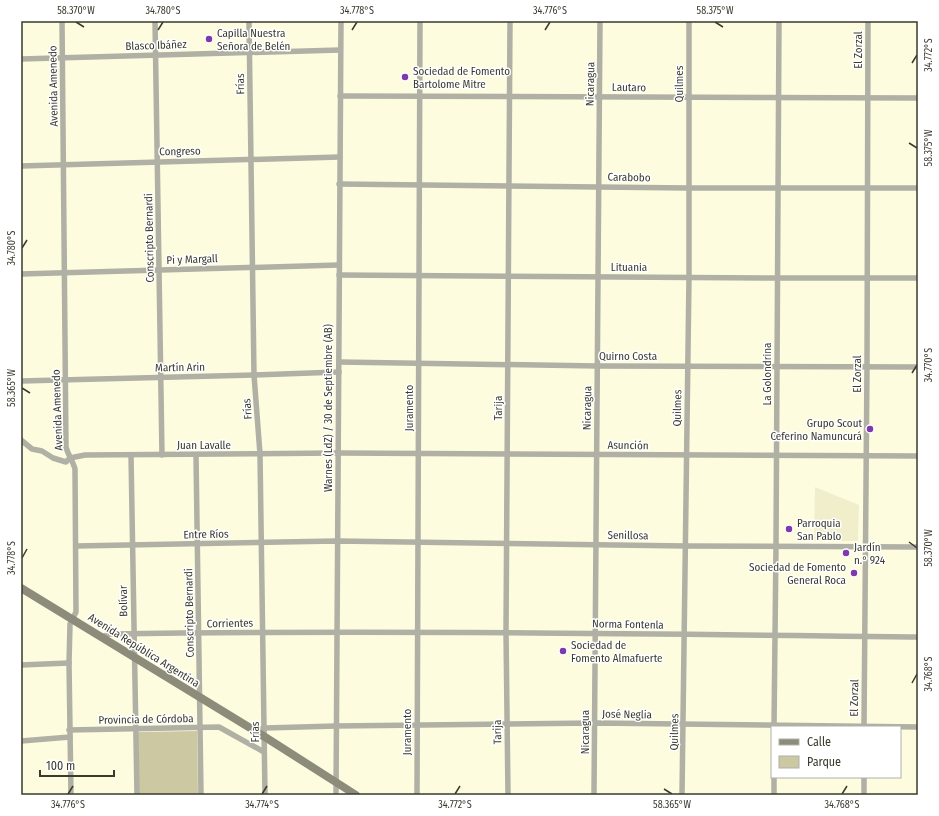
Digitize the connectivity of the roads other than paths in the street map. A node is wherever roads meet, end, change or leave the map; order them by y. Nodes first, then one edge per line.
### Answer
1 (62, 21) edge
2 (156, 21) edge
3 (249, 21) edge
4 (341, 21) edge
5 (420, 21) edge
6 (510, 21) edge
7 (600, 21) edge
8 (689, 21) edge
9 (779, 21) edge
10 (868, 21) edge
11 (340, 50) junction
12 (250, 52) junction
13 (156, 55) junction
14 (63, 58) junction
15 (21, 59) edge
16 (340, 96) junction
17 (420, 96) junction
18 (510, 96) junction
19 (599, 96) junction
20 (690, 98) junction
21 (778, 98) junction
22 (868, 98) junction
23 (918, 98) edge
24 (340, 157) junction
25 (252, 160) junction
26 (158, 162) junction
27 (64, 165) junction
28 (21, 166) edge
29 (339, 184) junction
30 (420, 185) junction
31 (509, 185) junction
32 (599, 186) junction
33 (688, 188) junction
34 (778, 188) junction
35 (868, 188) junction
36 (918, 188) edge
37 (339, 265) junction
38 (253, 267) junction
39 (160, 270) junction
40 (65, 272) junction
41 (21, 274) edge
42 (339, 275) junction
43 (420, 275) junction
44 (508, 276) junction
45 (598, 277) junction
46 (689, 277) junction
47 (778, 278) junction
48 (867, 278) junction
49 (918, 278) edge
50 (339, 362) junction
51 (418, 364) junction
52 (509, 364) junction
53 (598, 366) junction
54 (688, 366) junction
55 (777, 367) junction
56 (868, 367) junction
57 (918, 367) edge
58 (339, 372) junction
59 (254, 375) junction
60 (160, 378) junction
61 (66, 380) junction
62 (21, 381) edge
63 (21, 440) edge
64 (338, 453) junction
65 (418, 453) junction
66 (260, 454) junction
67 (508, 454) junction
68 (597, 454) junction
69 (131, 455) junction
70 (162, 455) junction
71 (196, 455) junction
72 (686, 455) junction
73 (776, 456) junction
74 (866, 456) junction
75 (918, 456) edge
76 (70, 458) junction
77 (337, 541) junction
78 (261, 543) junction
79 (418, 543) junction
80 (132, 544) junction
81 (198, 544) junction
82 (507, 544) junction
83 (596, 545) junction
84 (76, 546) junction
85 (686, 546) junction
86 (776, 546) junction
87 (866, 546) junction
88 (918, 546) edge
89 (21, 588) edge
90 (73, 620) junction
91 (263, 632) junction
92 (337, 632) junction
93 (417, 632) junction
94 (506, 632) junction
95 (199, 633) junction
96 (134, 634) junction
97 (595, 634) junction
98 (685, 635) junction
99 (775, 636) junction
100 (865, 636) junction
101 (101, 637) junction
102 (918, 637) edge
103 (134, 658) junction
104 (69, 662) junction
105 (21, 665) edge
106 (200, 698) junction
107 (595, 723) junction
108 (507, 724) junction
109 (684, 724) junction
110 (417, 725) junction
111 (336, 726) junction
112 (774, 726) edge
113 (864, 726) edge
114 (901, 727) edge
115 (918, 727) edge
116 (200, 728) junction
117 (265, 728) junction
118 (135, 729) junction
119 (69, 730) junction
120 (256, 732) junction
121 (70, 737) junction
122 (265, 737) junction
123 (21, 741) edge
124 (264, 752) junction
125 (774, 778) edge
126 (864, 778) edge
127 (336, 782) junction
128 (71, 795) edge
129 (137, 795) edge
130 (201, 795) edge
131 (265, 795) edge
132 (336, 795) edge
133 (356, 795) edge
134 (418, 795) edge
135 (508, 795) edge
136 (594, 795) edge
137 (682, 795) edge
138 (774, 795) edge
139 (864, 795) edge

1 - 14 street, Avenida Amenedo
2 - 13 street, Conscripto Bernardi
3 - 12 street, Frías
4 - 11 street, Warnes (LdZ) / 30 de Septiembre (AB)
5 - 17 street, Juramento
6 - 18 street, Tarija
7 - 19 street, Nicaragua
8 - 20 street, Quilmes
9 - 21 street, La Golondrina
10 - 22 street, El Zorzal
11 - 12 street, Blasco Ibáñez
11 - 16 street, Warnes (LdZ) / 30 de Septiembre (AB)
12 - 13 street, Blasco Ibáñez
12 - 25 street, Frías
13 - 14 street, Blasco Ibáñez
13 - 26 street, Conscripto Bernardi
14 - 15 street, Blasco Ibáñez
14 - 27 street, Avenida Amenedo
16 - 17 street, Lautaro
16 - 24 street, Warnes (LdZ) / 30 de Septiembre (AB)
17 - 18 street, Lautaro
17 - 30 street, Juramento
18 - 19 street, Lautaro
18 - 31 street, Tarija
19 - 20 street, Lautaro
19 - 32 street, Nicaragua
20 - 21 street, Lautaro
20 - 33 street, Quilmes
21 - 22 street, Lautaro
21 - 34 street, La Golondrina
22 - 23 street, Lautaro
22 - 35 street, El Zorzal
24 - 25 street, Congreso
24 - 29 street, Warnes (LdZ) / 30 de Septiembre (AB)
25 - 26 street, Congreso
25 - 38 street, Frías
26 - 27 street, Congreso
26 - 39 street, Conscripto Bernardi
27 - 28 street, Congreso
27 - 40 street, Avenida Amenedo
29 - 30 street, Carabobo
29 - 37 street, Warnes (LdZ) / 30 de Septiembre (AB)
30 - 31 street, Carabobo
30 - 43 street, Juramento
31 - 32 street, Carabobo
31 - 44 street, Tarija
32 - 33 street, Carabobo
32 - 45 street, Nicaragua
33 - 34 street, Carabobo
33 - 46 street, Quilmes
34 - 35 street, Carabobo
34 - 47 street, La Golondrina
35 - 36 street, Carabobo
35 - 48 street, El Zorzal
37 - 38 street, Pi y Margall
37 - 42 street, Warnes (LdZ) / 30 de Septiembre (AB)
38 - 39 street, Pi y Margall
38 - 59 street, Frías
39 - 40 street, Pi y Margall
39 - 60 street, Conscripto Bernardi
40 - 41 street, Pi y Margall
40 - 61 street, Avenida Amenedo
42 - 43 street, Lituania
42 - 50 street, Warnes (LdZ) / 30 de Septiembre (AB)
43 - 44 street, Lituania
43 - 51 street, Juramento
44 - 45 street, Lituania
44 - 52 street, Tarija
45 - 46 street, Lituania
45 - 53 street, Nicaragua
46 - 47 street, Lituania
46 - 54 street, Quilmes
47 - 48 street, Lituania
47 - 55 street, La Golondrina
48 - 49 street, Lituania
48 - 56 street, El Zorzal
50 - 51 street, Quirno Costa
50 - 58 street, Warnes (LdZ) / 30 de Septiembre (AB)
51 - 52 street, Quirno Costa
51 - 65 street, Juramento
52 - 53 street, Quirno Costa
52 - 67 street, Tarija
53 - 54 street, Quirno Costa
53 - 68 street, Nicaragua
54 - 55 street, Quirno Costa
54 - 72 street, Quilmes
55 - 56 street, Quirno Costa
55 - 73 street, La Golondrina
56 - 57 street, Quirno Costa
56 - 74 street, El Zorzal
58 - 59 street, Martín Arin
58 - 64 street, Warnes (LdZ) / 30 de Septiembre (AB)
59 - 60 street, Martín Arin
59 - 66 street, Frías
60 - 61 street, Martín Arin
60 - 70 street, Conscripto Bernardi
61 - 62 street, Martín Arin
61 - 76 street, Avenida Amenedo
63 - 76 street, Juan Lavalle
64 - 65 street, Asunción
64 - 66 street, Juan Lavalle
64 - 77 street, Warnes (LdZ) / 30 de Septiembre (AB)
65 - 67 street, Asunción
65 - 79 street, Juramento
66 - 71 street, Juan Lavalle
66 - 78 street, Frías
67 - 68 street, Asunción
67 - 82 street, Tarija
68 - 72 street, Asunción
68 - 83 street, Nicaragua
69 - 70 street, Juan Lavalle
69 - 76 street, Juan Lavalle
69 - 80 street, Bolívar
70 - 71 street, Juan Lavalle
71 - 81 street, Conscripto Bernardi
72 - 73 street, Asunción
72 - 85 street, Quilmes
73 - 74 street, Asunción
73 - 86 street, La Golondrina
74 - 75 street, Asunción
74 - 87 street, El Zorzal
76 - 84 street, Avenida Amenedo
77 - 78 street, Entre Ríos
77 - 79 street, Senillosa
77 - 92 street, Warnes (LdZ) / 30 de Septiembre (AB)
78 - 81 street, Entre Ríos
78 - 91 street, Frías
79 - 82 street, Senillosa
79 - 93 street, Juramento
80 - 81 street, Entre Ríos
80 - 84 street, Entre Ríos
80 - 96 street, Bolívar
81 - 95 street, Conscripto Bernardi
82 - 83 street, Senillosa
82 - 94 street, Tarija
83 - 85 street, Senillosa
83 - 97 street, Nicaragua
84 - 90 street, Avenida Amenedo
85 - 86 street, Senillosa
85 - 98 street, Quilmes
86 - 87 street, Senillosa
86 - 99 street, La Golondrina
87 - 88 street, Senillosa
87 - 100 street, El Zorzal
89 - 90 main road, Avenida República Argentina
90 - 101 main road, Avenida República Argentina
90 - 104 street, Avenida Amenedo
91 - 92 street, Corrientes
91 - 95 street, Corrientes
91 - 117 street, Frías
92 - 93 street, Norma Fontenla
92 - 111 street, Warnes (LdZ) / 30 de Septiembre (AB)
93 - 94 street, Norma Fontenla
93 - 110 street, Juramento
94 - 97 street, Norma Fontenla
94 - 108 street, Tarija
95 - 96 street, Corrientes
95 - 106 street, Conscripto Bernardi
96 - 101 street, Corrientes
96 - 103 street, Bolívar
97 - 98 street, Norma Fontenla
97 - 107 street, Nicaragua
98 - 99 street, Norma Fontenla
98 - 109 street, Quilmes
99 - 100 street, Norma Fontenla
99 - 112 street, La Golondrina
100 - 102 street, Norma Fontenla
100 - 113 street, El Zorzal
101 - 103 main road, Avenida República Argentina
103 - 106 main road, Avenida República Argentina
103 - 118 street, Bolívar
104 - 105 street
104 - 119 street, Avenida Amenedo
106 - 116 street, Conscripto Bernardi
106 - 120 main road, Avenida República Argentina
107 - 108 street, José Neglia
107 - 109 street, José Neglia
107 - 136 street, Nicaragua
108 - 110 street, José Neglia
108 - 135 street, Tarija
109 - 112 street, José Neglia
109 - 137 street, Quilmes
110 - 111 street, José Neglia
110 - 134 street, Juramento
111 - 117 street
111 - 127 street, Warnes (LdZ) / 30 de Septiembre (AB)
114 - 115 street, José Neglia
116 - 118 street, Provincia de Córdoba
116 - 124 street, Provincia de Córdoba
116 - 130 street, Conscripto Bernardi
117 - 120 street
117 - 122 street, Frías
118 - 119 street, Provincia de Córdoba
118 - 129 street, Bolívar
119 - 121 street, Avenida Amenedo
120 - 122 main road, Avenida República Argentina
121 - 123 street
121 - 128 street, Avenida Amenedo
122 - 124 street, Frías
122 - 127 main road, Avenida República Argentina
124 - 131 street, Frías
125 - 138 street
126 - 139 street
127 - 132 street, Warnes (LdZ) / 30 de Septiembre (AB)
127 - 133 main road, Avenida República Argentina

